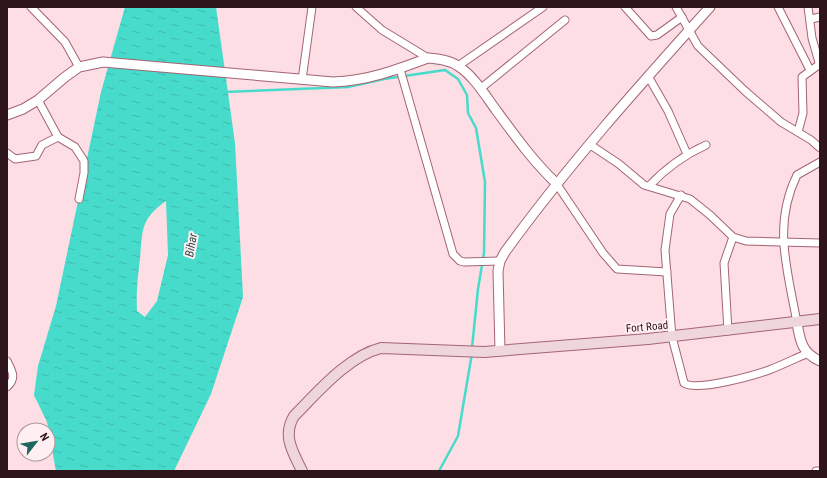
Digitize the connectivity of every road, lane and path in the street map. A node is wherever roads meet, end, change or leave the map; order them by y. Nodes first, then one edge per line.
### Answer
1 (31, 7) edge
2 (312, 7) edge
3 (356, 7) edge
4 (543, 7) edge
5 (625, 7) edge
6 (676, 7) edge
7 (710, 7) edge
8 (778, 7) edge
9 (808, 7) edge
10 (682, 17) junction
11 (820, 17) edge
12 (811, 19) junction
13 (565, 20) dead end
14 (690, 30) junction
15 (428, 58) junction
16 (820, 65) edge
17 (458, 66) junction
18 (80, 67) junction
19 (400, 69) junction
20 (810, 70) junction
21 (648, 76) junction
22 (302, 80) junction
23 (480, 89) junction
24 (38, 100) junction
25 (7, 115) edge
26 (798, 132) junction
27 (58, 137) junction
28 (589, 144) junction
29 (706, 145) dead end
30 (820, 148) edge
31 (7, 153) edge
32 (687, 154) junction
33 (820, 162) edge
34 (556, 183) junction
35 (649, 186) junction
36 (681, 195) junction
37 (79, 199) dead end
38 (733, 237) junction
39 (783, 243) junction
40 (820, 243) edge
41 (500, 261) junction
42 (667, 272) junction
43 (820, 319) edge
44 (797, 323) junction
45 (728, 331) junction
46 (672, 337) junction
47 (500, 351) junction
48 (806, 354) junction
49 (7, 361) edge
50 (820, 361) edge
51 (7, 387) edge
52 (302, 471) edge
53 (816, 471) edge
54 (820, 471) edge

1 - 18 street
2 - 22 street
3 - 15 street
4 - 17 street
5 - 10 street
6 - 10 street
7 - 14 street
8 - 20 street
9 - 12 street
10 - 14 street
11 - 12 street
12 - 16 street
13 - 23 street
14 - 21 street
14 - 26 street
15 - 17 street
15 - 19 street
16 - 20 street
17 - 23 street
18 - 22 street
18 - 24 street
19 - 22 street
19 - 41 street
20 - 26 street
21 - 28 street
21 - 32 street
23 - 34 street
24 - 25 street
24 - 27 street
26 - 30 street
27 - 31 street
27 - 37 street
28 - 34 street
28 - 35 street
29 - 32 street
32 - 35 street
33 - 39 street
34 - 41 street
34 - 42 street
35 - 36 street
36 - 38 street
36 - 42 street
38 - 39 street
38 - 45 street
39 - 40 street
39 - 44 street
41 - 47 street
42 - 46 street
43 - 44 main road, Fort Road
44 - 45 main road, Fort Road
44 - 48 street
45 - 46 main road, Fort Road
46 - 47 main road, Fort Road
46 - 48 street
47 - 52 main road, Fort Road
48 - 50 street
49 - 51 street
53 - 54 street

